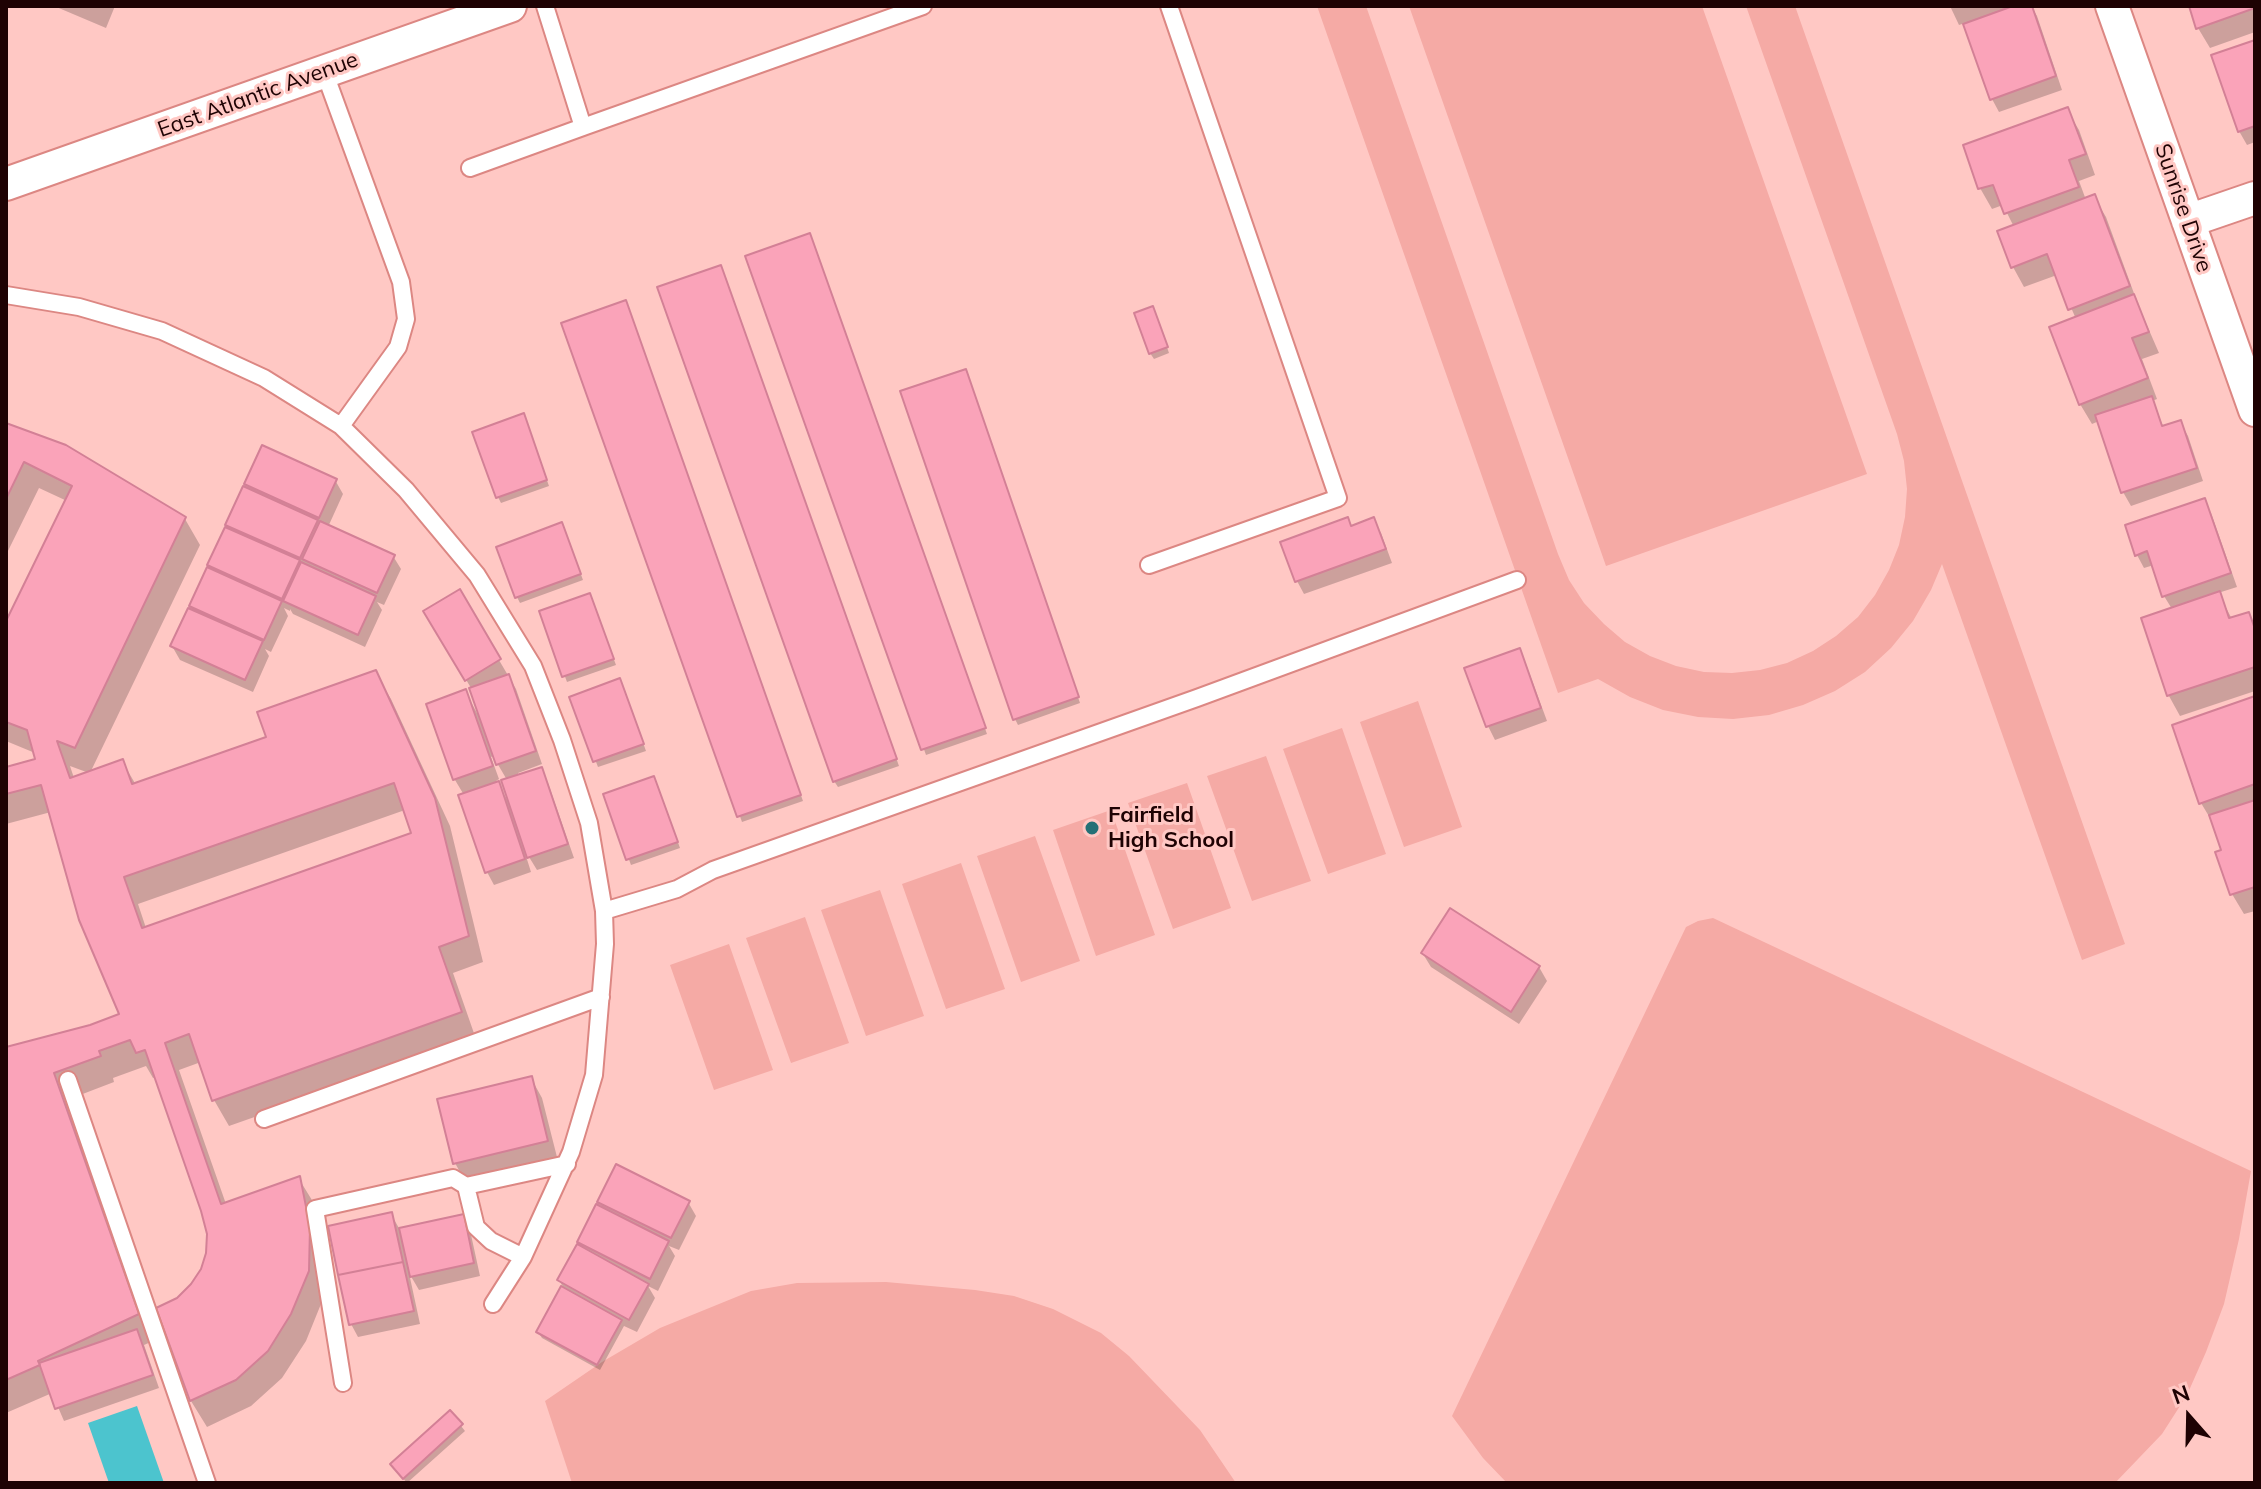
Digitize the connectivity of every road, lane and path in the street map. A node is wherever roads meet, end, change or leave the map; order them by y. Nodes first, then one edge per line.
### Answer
1 (510, 6) edge
2 (545, 6) edge
3 (923, 6) edge
4 (1169, 6) edge
5 (2112, 6) edge
6 (324, 71) junction
7 (583, 127) junction
8 (470, 168) dead end
9 (6, 184) edge
10 (2255, 198) edge
11 (2188, 221) junction
12 (6, 295) edge
13 (2255, 410) edge
14 (341, 426) junction
15 (1149, 565) dead end
16 (1517, 580) dead end
17 (604, 911) junction
18 (601, 997) junction
19 (68, 1080) dead end
20 (264, 1119) dead end
21 (567, 1164) junction
22 (466, 1186) junction
23 (523, 1257) junction
24 (493, 1304) dead end
25 (343, 1383) dead end
26 (207, 1483) edge

1 - 6 street, East Atlantic Avenue
2 - 7 lane
3 - 7 lane
4 - 15 lane
5 - 11 street, Sunrise Drive
6 - 9 street, East Atlantic Avenue
6 - 14 lane
7 - 8 lane
10 - 11 street
11 - 13 street, Sunrise Drive
12 - 14 lane
14 - 17 lane
16 - 17 lane
17 - 18 lane
18 - 20 lane
18 - 21 lane
19 - 26 lane
21 - 22 lane
21 - 23 lane
22 - 23 lane
22 - 25 lane
23 - 24 lane

